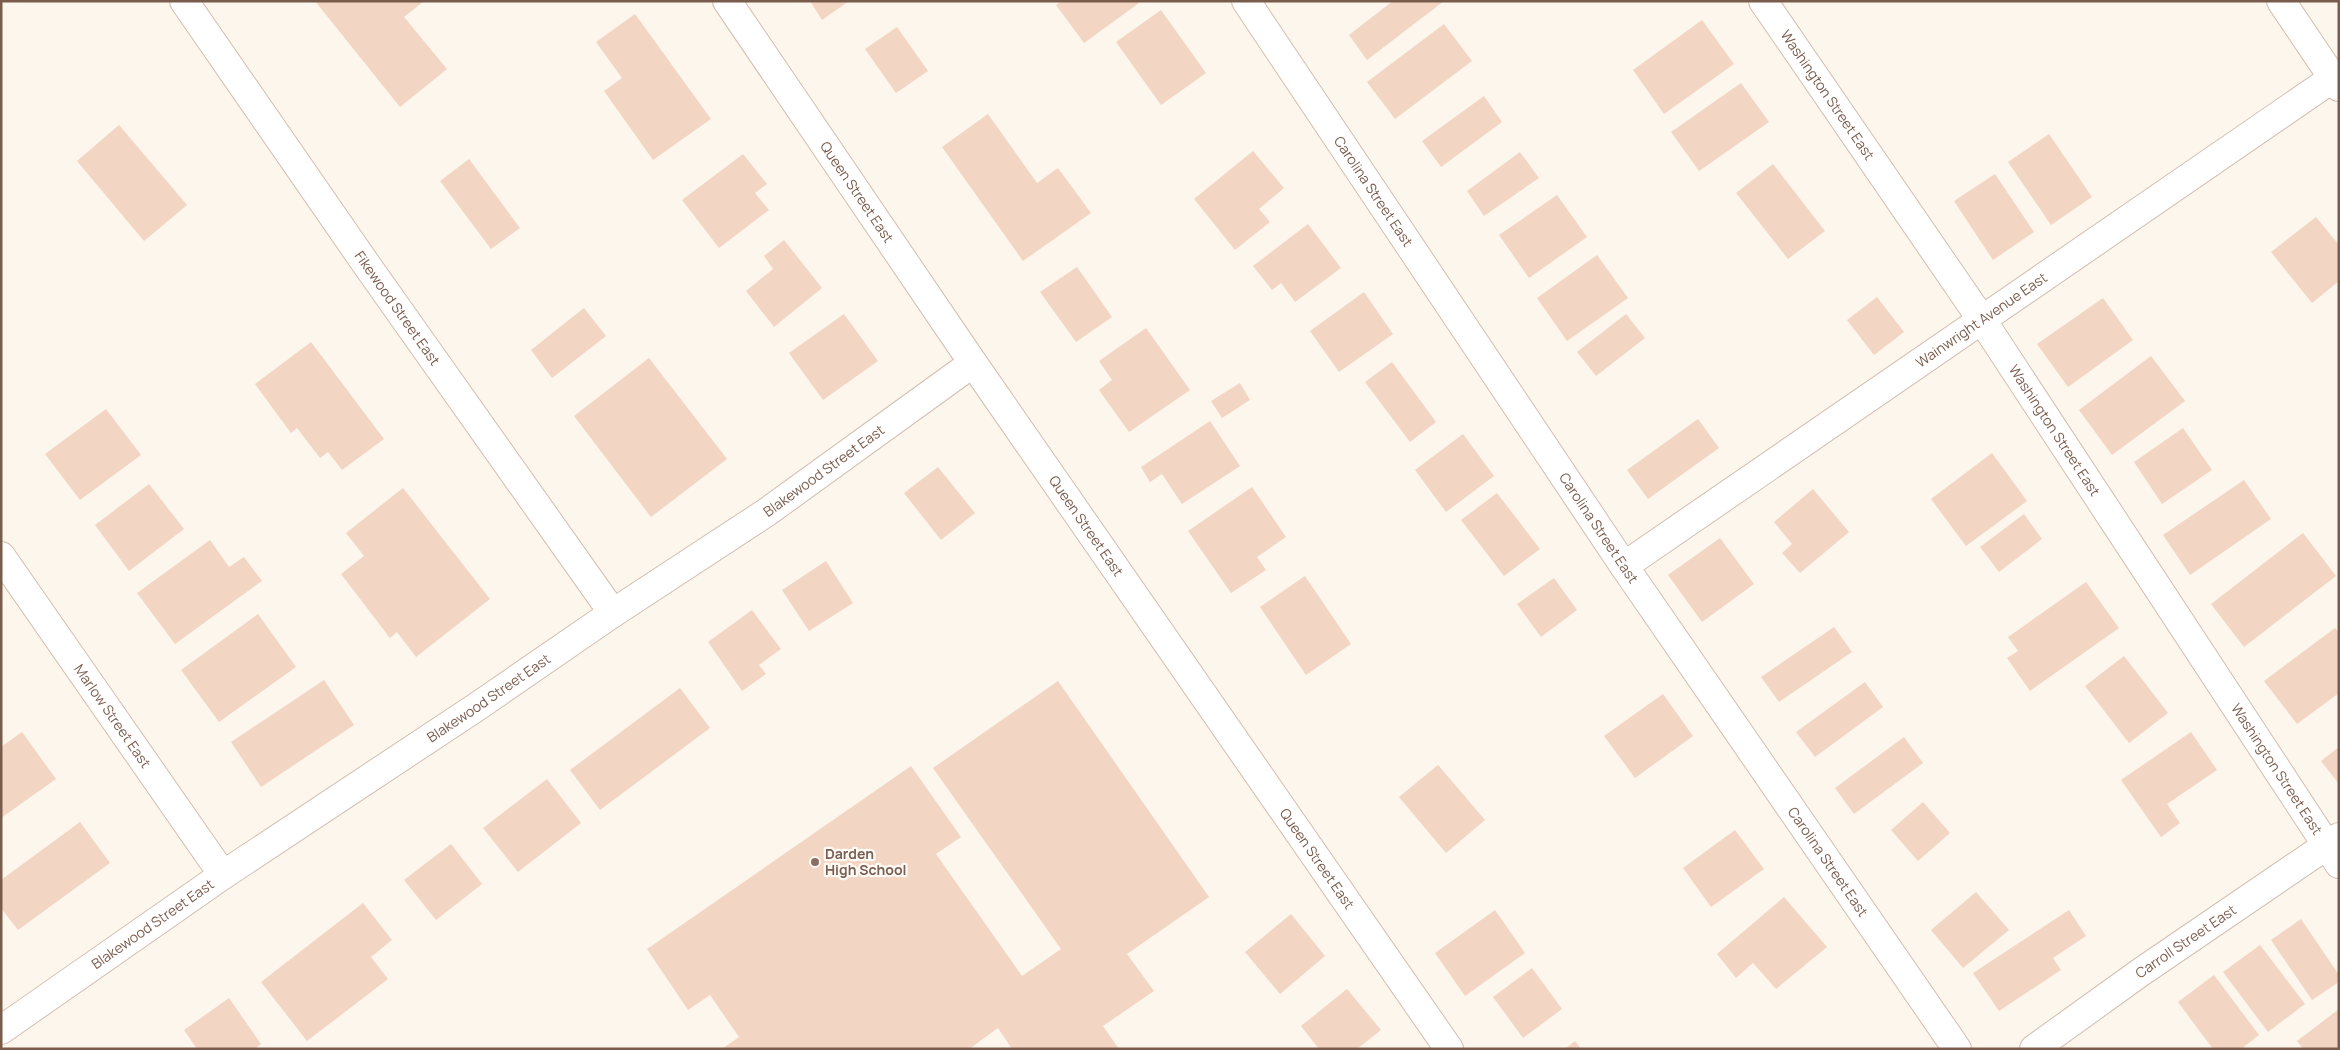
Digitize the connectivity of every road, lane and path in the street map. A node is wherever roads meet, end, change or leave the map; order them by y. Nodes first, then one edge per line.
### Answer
1 (184, 1) edge
2 (727, 1) edge
3 (1246, 1) edge
4 (1763, 1) edge
5 (2281, 1) edge
6 (2337, 79) edge
7 (1982, 320) junction
8 (973, 363) junction
9 (1, 556) edge
10 (1624, 566) junction
11 (613, 613) junction
12 (2335, 849) edge
13 (223, 875) junction
14 (1, 1030) edge
15 (1449, 1049) edge
16 (1957, 1049) edge
17 (2034, 1049) edge

1 - 11 street, Fikewood Street East
2 - 8 street, Queen Street East
3 - 10 street, Carolina Street East
4 - 7 street, Washington Street East
5 - 6 street
6 - 7 street, Wainwright Avenue East
7 - 10 street, Wainwright Avenue East
7 - 12 street, Washington Street East
8 - 11 street, Blakewood Street East
8 - 15 street, Queen Street East
9 - 13 street, Marlow Street East
10 - 16 street, Carolina Street East
11 - 13 street, Blakewood Street East
12 - 17 street, Carroll Street East
13 - 14 street, Blakewood Street East

